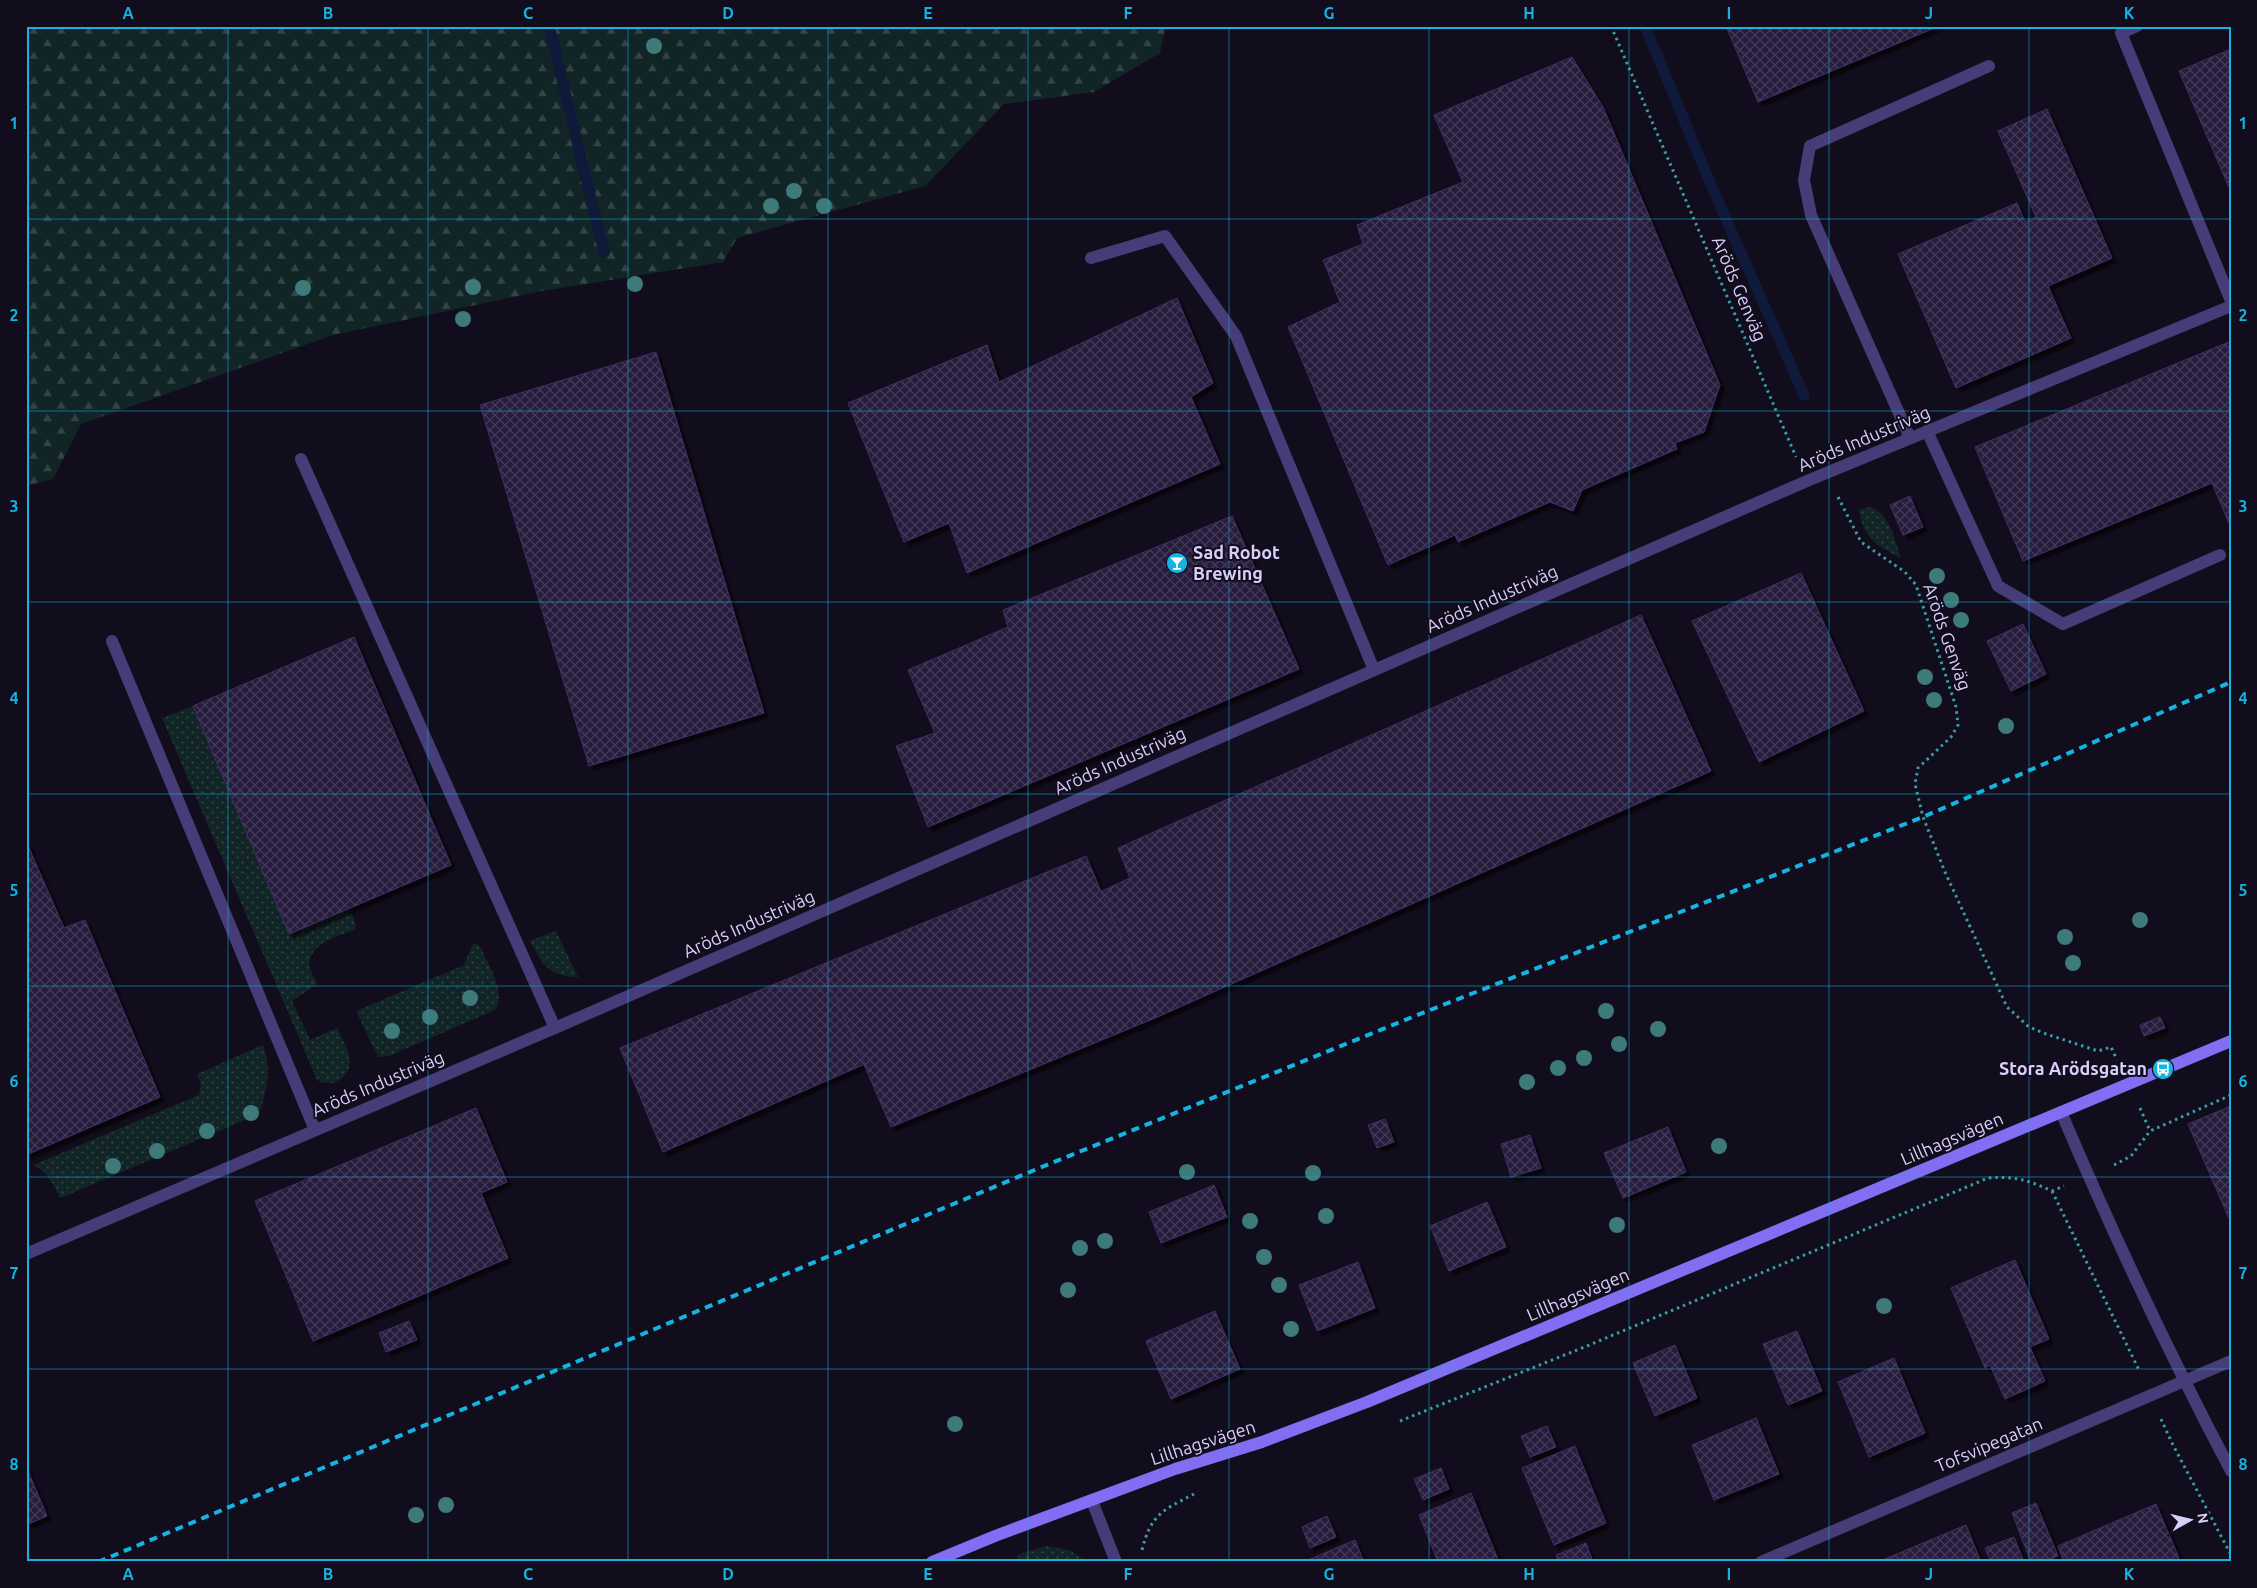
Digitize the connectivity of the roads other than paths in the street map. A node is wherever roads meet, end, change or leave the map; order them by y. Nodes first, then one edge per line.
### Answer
1 (2137, 26) edge
2 (1989, 66) dead end
3 (1091, 258) dead end
4 (2231, 301) edge
5 (2231, 306) edge
6 (1927, 431) junction
7 (1910, 438) junction
8 (301, 459) dead end
9 (2220, 555) dead end
10 (112, 641) dead end
11 (1374, 670) junction
12 (555, 1028) junction
13 (2231, 1041) edge
14 (2061, 1112) junction
15 (315, 1130) junction
16 (26, 1254) edge
17 (2231, 1361) edge
18 (2184, 1382) junction
19 (2231, 1472) edge
20 (1092, 1501) junction
21 (932, 1562) edge
22 (1116, 1562) edge
23 (1761, 1562) edge

1 - 4 street
2 - 7 street
3 - 11 street
5 - 6 street, Aröds Industriväg
6 - 7 street, Aröds Industriväg
6 - 9 street
7 - 11 street, Aröds Industriväg
8 - 12 street
10 - 15 street
11 - 12 street, Aröds Industriväg
12 - 15 street, Aröds Industriväg
13 - 14 street, Lillhagsvägen
14 - 18 street
14 - 20 street, Lillhagsvägen
15 - 16 street, Aröds Industriväg
17 - 18 street, Tofsvipegatan
18 - 19 street
18 - 23 street, Tofsvipegatan
20 - 21 street, Lillhagsvägen
20 - 22 street

